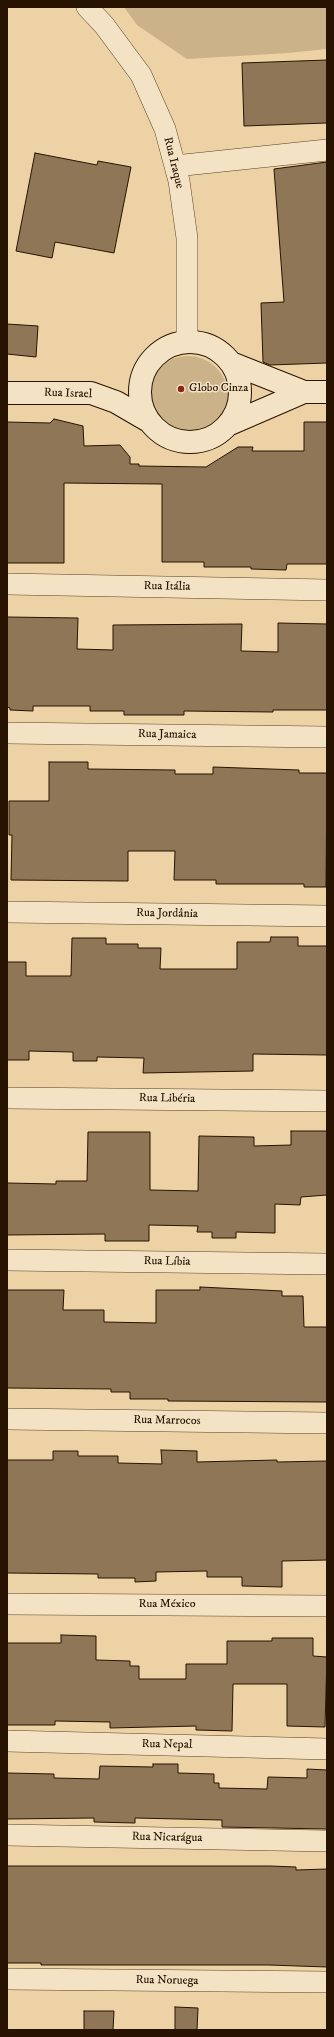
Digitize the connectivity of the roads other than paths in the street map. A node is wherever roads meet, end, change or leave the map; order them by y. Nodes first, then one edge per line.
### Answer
1 (87, 7) edge
2 (327, 150) edge
3 (175, 166) junction
4 (187, 342) junction
5 (231, 363) junction
6 (304, 392) junction
7 (327, 392) edge
8 (7, 393) edge
9 (147, 420) junction
10 (230, 424) junction
11 (7, 584) edge
12 (327, 590) edge
13 (7, 733) edge
14 (327, 737) edge
15 (7, 912) edge
16 (327, 916) edge
17 (7, 1098) edge
18 (327, 1101) edge
19 (7, 1260) edge
20 (327, 1264) edge
21 (7, 1419) edge
22 (327, 1423) edge
23 (7, 1604) edge
24 (327, 1606) edge
25 (7, 1741) edge
26 (327, 1749) edge
27 (7, 1835) edge
28 (327, 1841) edge
29 (7, 1979) edge
30 (327, 1982) edge

1 - 3 street, Rua Iraque
2 - 3 street
3 - 4 street, Rua Iraque
4 - 5 street
4 - 9 street
5 - 6 street
5 - 10 street
6 - 7 street
6 - 10 street
8 - 9 street, Rua Israel
9 - 10 street
11 - 12 street, Rua Itália
13 - 14 street, Rua Jamaica
15 - 16 street, Rua Jordânia
17 - 18 street, Rua Libéria
19 - 20 street, Rua Líbia
21 - 22 street, Rua Marrocos
23 - 24 street, Rua México
25 - 26 street, Rua Nepal
27 - 28 street, Rua Nicarágua
29 - 30 street, Rua Noruega

